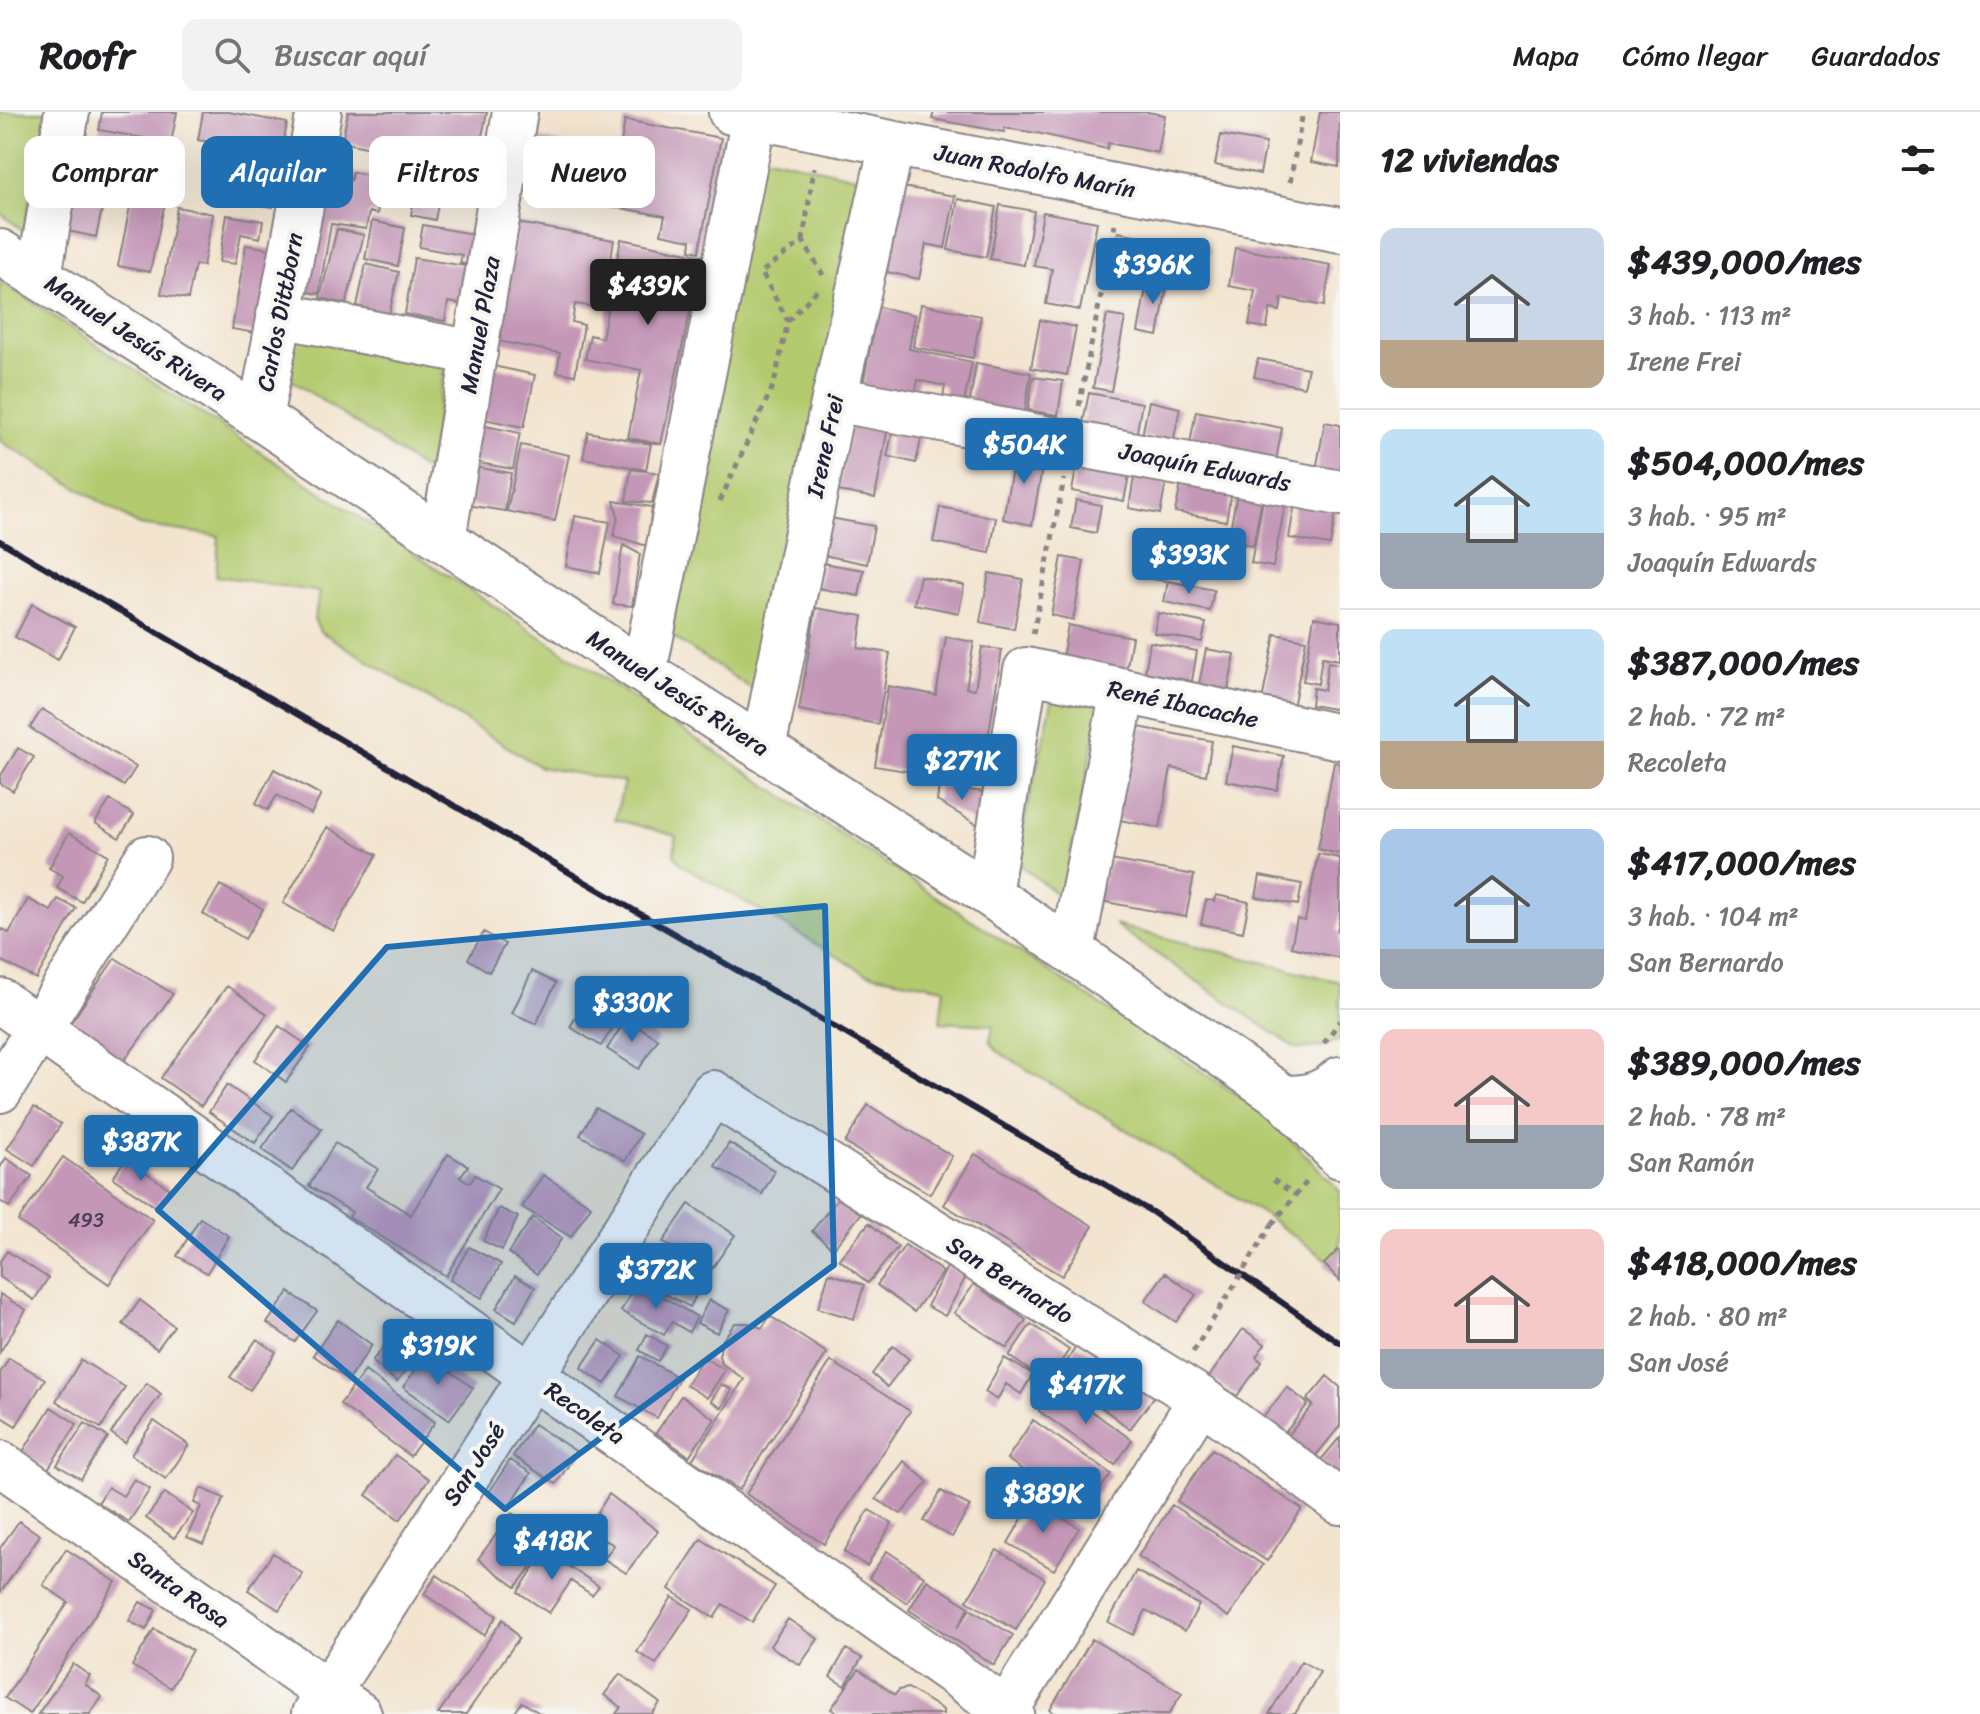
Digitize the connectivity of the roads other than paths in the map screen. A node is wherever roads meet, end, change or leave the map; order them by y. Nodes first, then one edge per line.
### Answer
1 (67, 112) edge
2 (319, 112) edge
3 (515, 112) edge
4 (746, 113) edge
5 (892, 144) junction
6 (1340, 230) edge
7 (0, 252) edge
8 (39, 276) junction
9 (279, 315) junction
10 (475, 353) junction
11 (834, 399) junction
12 (260, 418) junction
13 (1340, 493) edge
14 (443, 539) junction
15 (644, 672) junction
16 (1123, 691) junction
17 (1340, 737) edge
18 (763, 749) junction
19 (147, 858) dead end
20 (989, 894) junction
21 (1072, 950) junction
22 (0, 1001) edge
23 (39, 1029) junction
24 (1335, 1083) edge
25 (0, 1090) edge
26 (713, 1093) joint
27 (1283, 1097) junction
28 (1331, 1147) edge
29 (532, 1376) junction
30 (1201, 1399) junction
31 (0, 1463) edge
32 (1340, 1502) edge
33 (333, 1707) edge
34 (1007, 1713) edge

1 - 8 street
2 - 9 street, Carlos Dittborn
3 - 10 street, Manuel Plaza
4 - 5 street, Juan Rodolfo Marín
4 - 15 street
5 - 6 street, Juan Rodolfo Marín
5 - 11 street, Irene Frei
7 - 8 street, Manuel Jesús Rivera
8 - 12 street, Manuel Jesús Rivera
9 - 10 street
9 - 12 street, Carlos Dittborn
10 - 14 street, Manuel Plaza
11 - 13 street, Joaquín Edwards
11 - 18 street, Irene Frei
12 - 14 street, Manuel Jesús Rivera
14 - 15 street, Manuel Jesús Rivera
15 - 18 street, Manuel Jesús Rivera
16 - 17 street, René Ibacache
16 - 20 street, René Ibacache
16 - 21 street
18 - 20 street, Manuel Jesús Rivera
19 - 23 street
20 - 21 street, Manuel Jesús Rivera
21 - 27 street, Manuel Jesús Rivera
22 - 23 street, Recoleta
23 - 25 street
23 - 29 street, Recoleta
24 - 27 street
24 - 28 street
26 - 29 street, San José
26 - 30 street, San Bernardo
27 - 28 street, Manuel Jesús Rivera
29 - 33 street, San José
29 - 34 street, Recoleta
30 - 32 street, San Bernardo
30 - 34 street
31 - 33 street, Santa Rosa

